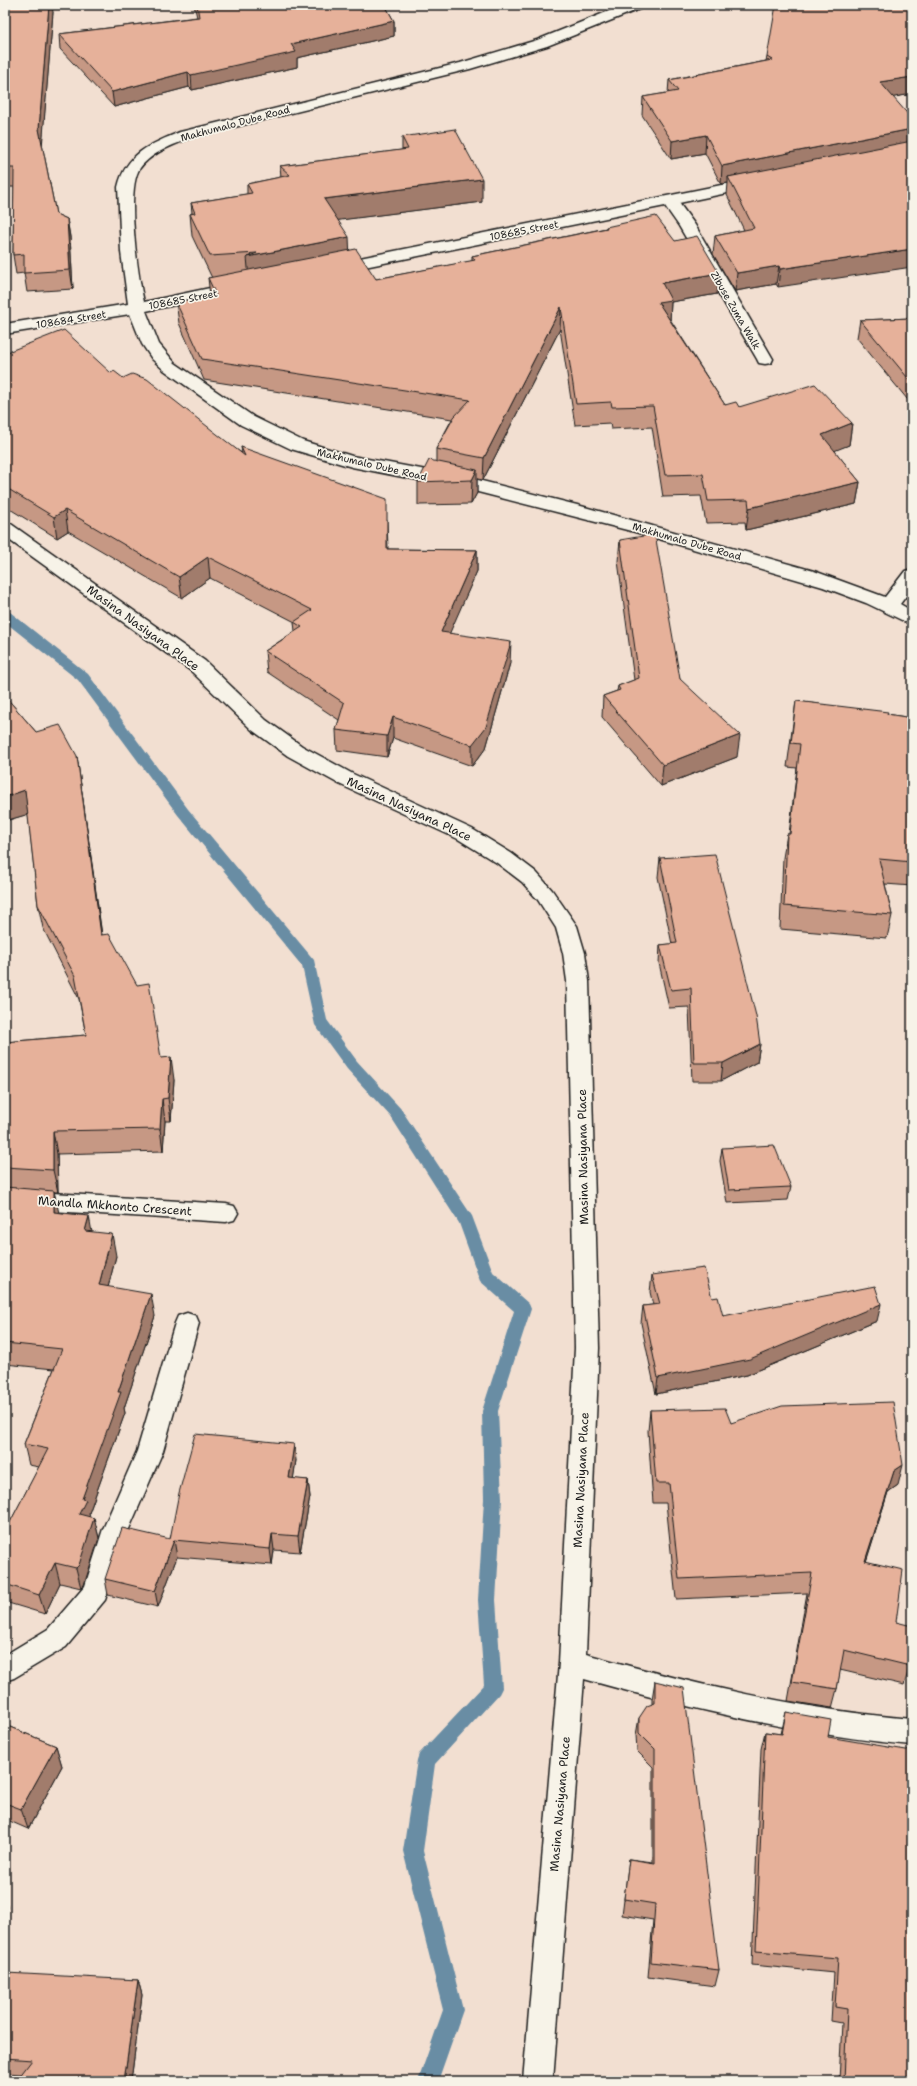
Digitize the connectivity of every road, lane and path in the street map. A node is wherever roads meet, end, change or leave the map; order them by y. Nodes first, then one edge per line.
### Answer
1 (637, 5) edge
2 (774, 179) edge
3 (669, 200) junction
4 (321, 271) edge
5 (252, 285) edge
6 (137, 308) junction
7 (5, 329) edge
8 (765, 359) dead end
9 (5, 528) edge
10 (912, 575) edge
11 (889, 605) junction
12 (912, 619) edge
13 (5, 1199) edge
14 (226, 1213) dead end
15 (186, 1324) dead end
16 (572, 1663) junction
17 (5, 1669) edge
18 (912, 1732) edge
19 (538, 2081) edge

1 - 6 street, Makhumalo Dube Road
2 - 3 street, 108685 Street
3 - 4 street, 108685 Street
3 - 8 street, Zibuse Zuma Walk
5 - 6 street, 108685 Street
6 - 7 street, 108684 Street
6 - 11 street, Makhumalo Dube Road
9 - 16 street, Masina Nasiyana Place
10 - 11 street
11 - 12 street, Makhumalo Dube Road
13 - 14 street, Mandla Mkhonto Crescent
15 - 17 street
16 - 18 street
16 - 19 street, Masina Nasiyana Place

